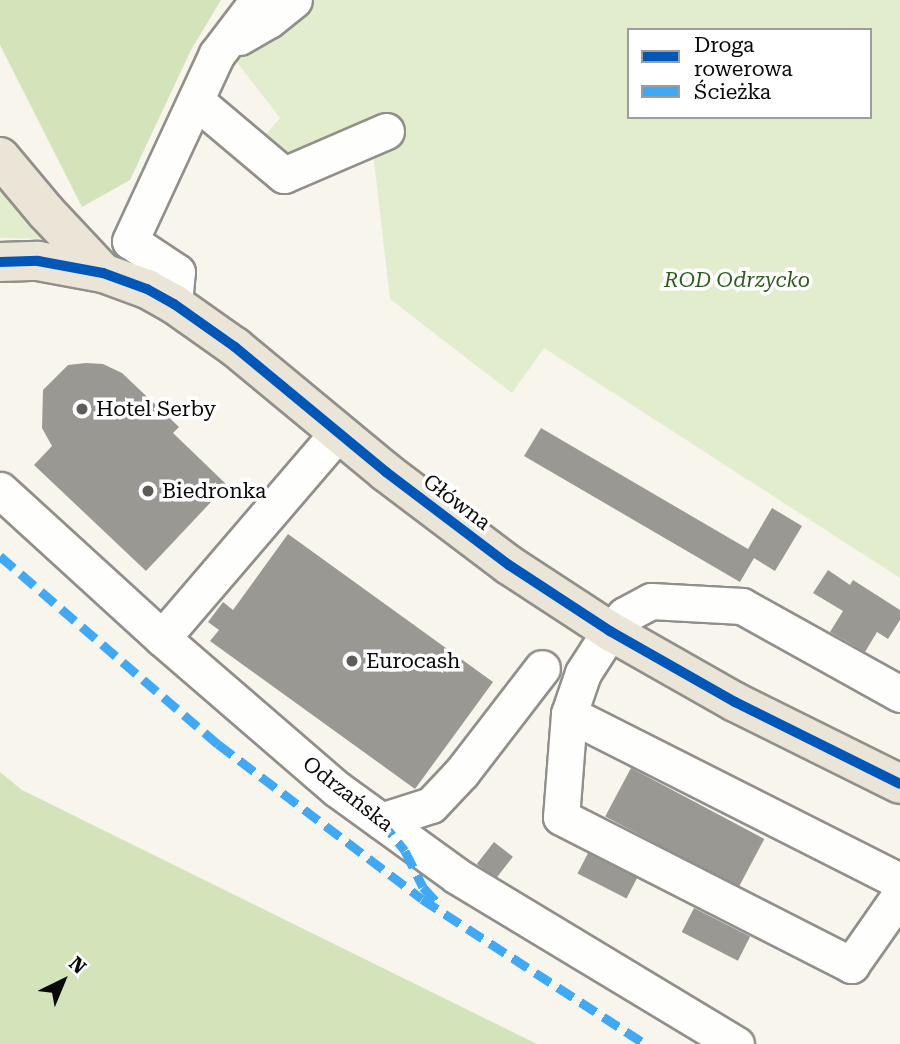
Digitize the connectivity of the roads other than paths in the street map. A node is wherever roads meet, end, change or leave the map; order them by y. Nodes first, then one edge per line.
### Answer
1 (258, 0) edge
2 (295, 0) edge
3 (224, 45) junction
4 (196, 101) junction
5 (386, 131) dead end
6 (0, 156) edge
7 (0, 262) edge
8 (103, 273) junction
9 (174, 304) junction
10 (338, 433) junction
11 (0, 490) edge
12 (610, 631) junction
13 (162, 638) junction
14 (542, 668) dead end
15 (900, 694) edge
16 (569, 714) junction
17 (900, 784) edge
18 (381, 821) junction
19 (900, 881) edge
20 (900, 895) edge
21 (736, 1044) edge

1 - 3 lane
2 - 3 lane
3 - 4 lane
4 - 5 lane
4 - 9 lane
6 - 8 main road
7 - 8 main road, Główna
8 - 9 main road, Główna
9 - 10 main road, Główna
10 - 12 main road, Główna
10 - 13 lane
11 - 13 lane, Odrzańska
12 - 15 lane
12 - 16 lane
12 - 17 main road, Główna
13 - 18 lane, Odrzańska
14 - 18 lane
16 - 19 lane
16 - 20 lane
18 - 21 lane, Odrzańska

